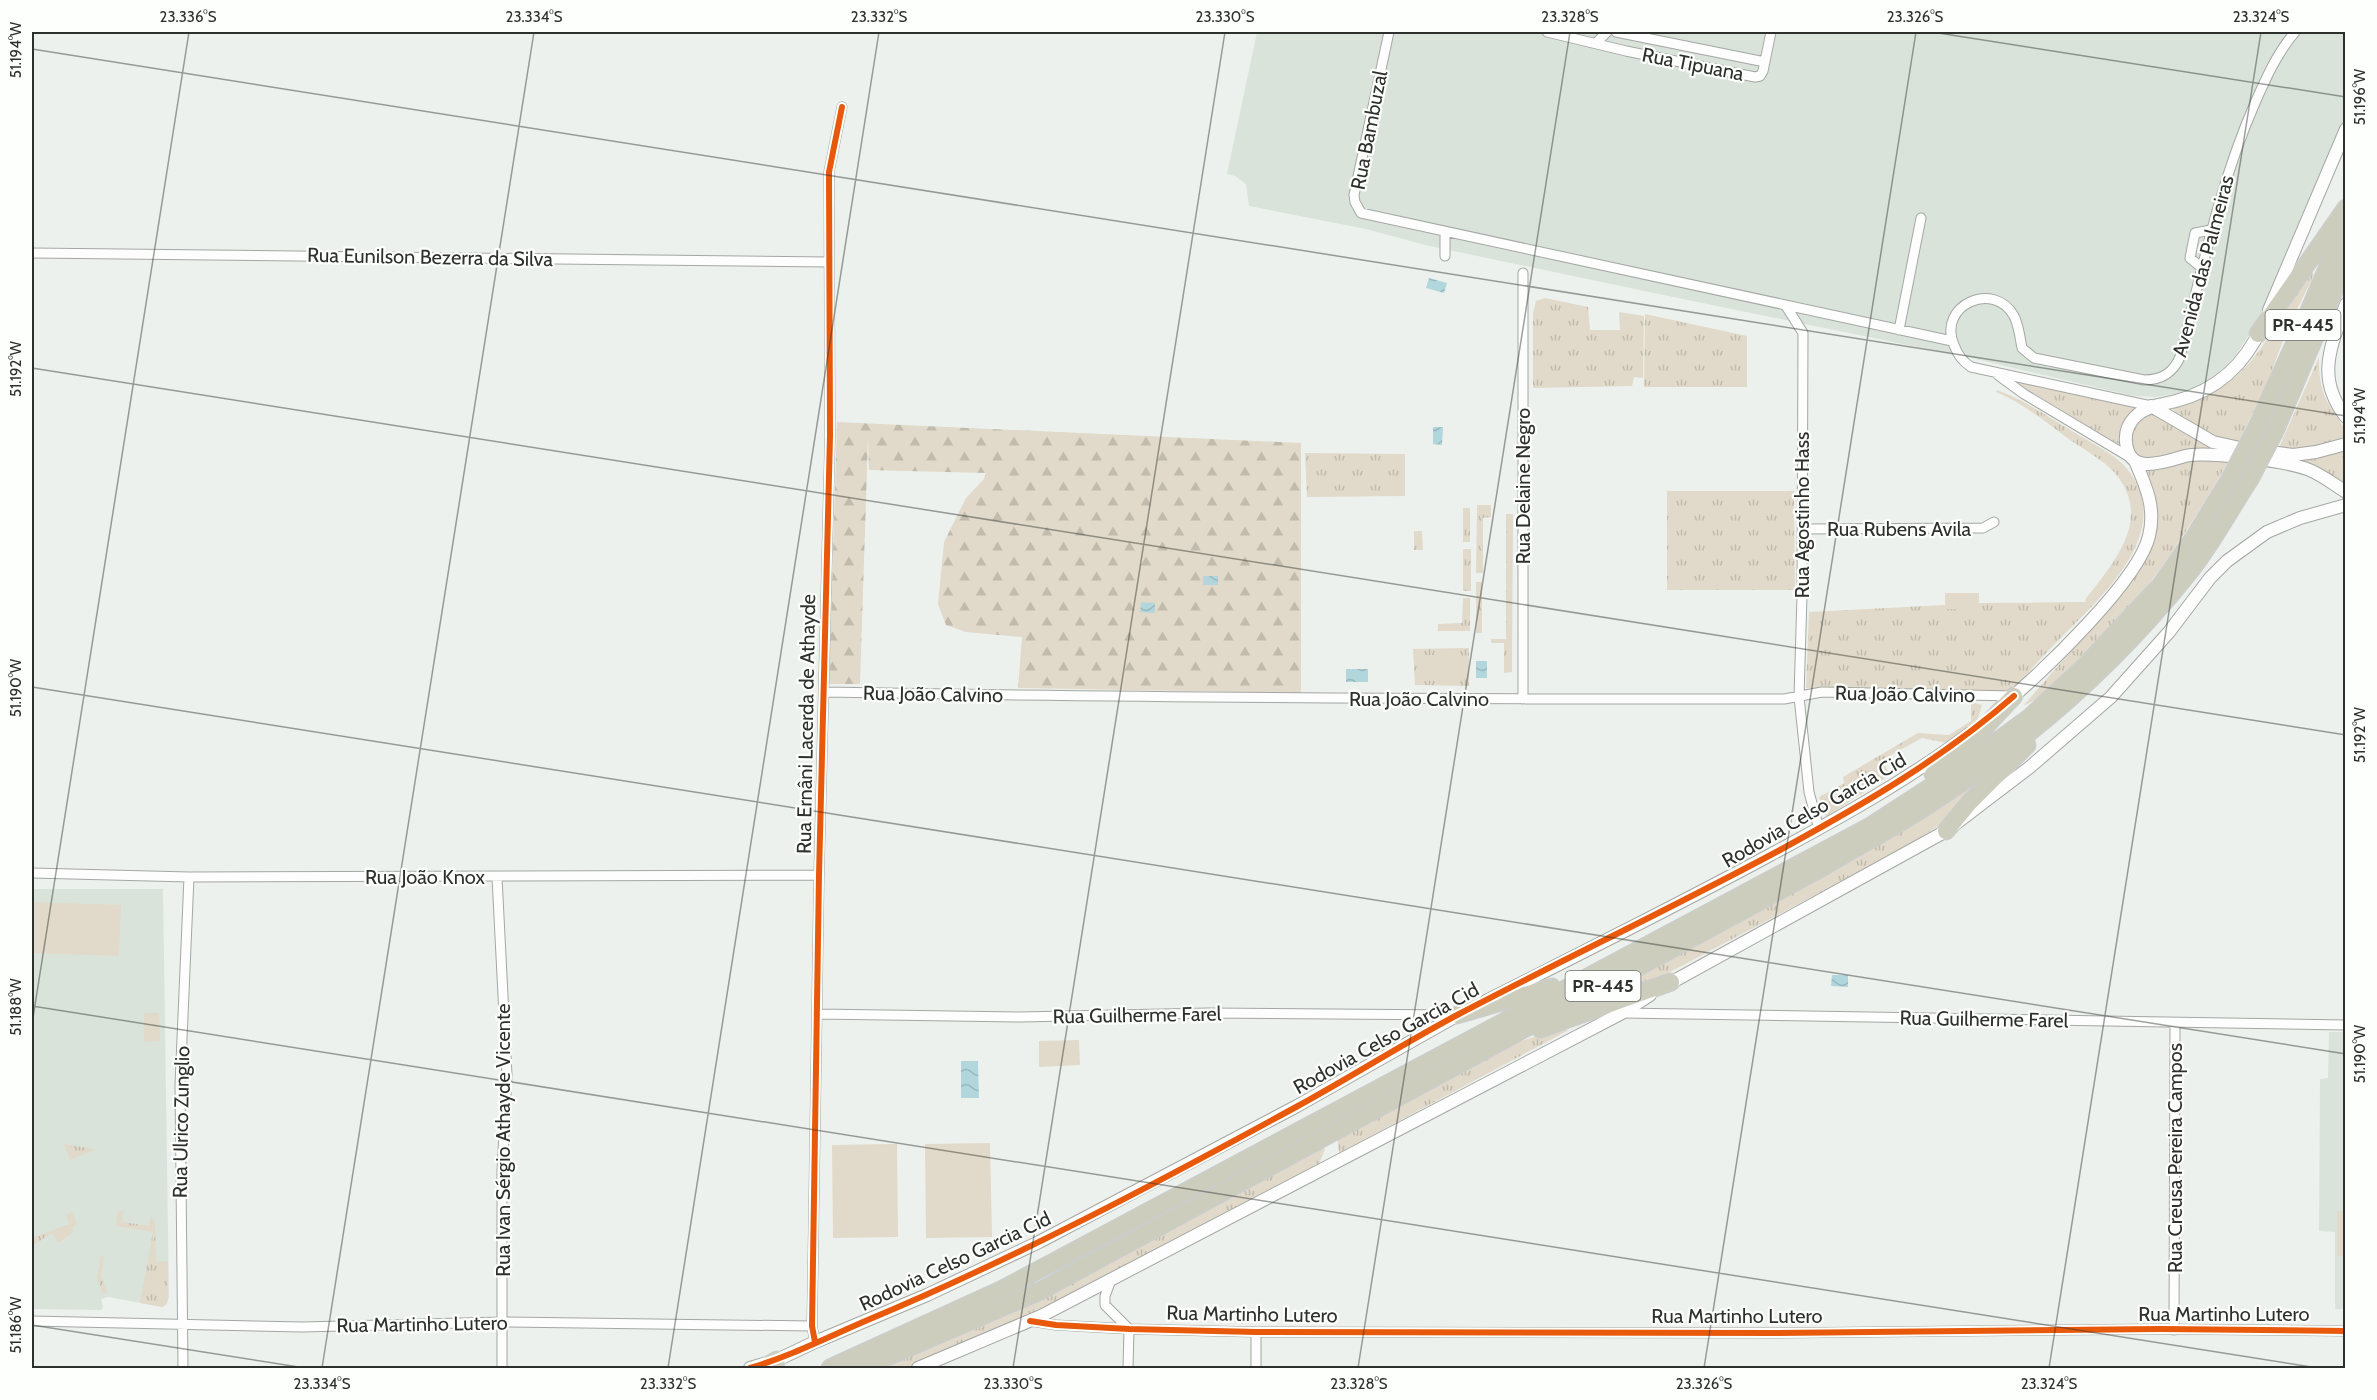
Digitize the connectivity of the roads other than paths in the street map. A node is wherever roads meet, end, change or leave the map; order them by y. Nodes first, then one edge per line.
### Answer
1 (1389, 32) edge
2 (1547, 32) edge
3 (1607, 32) edge
4 (1616, 32) edge
5 (1771, 32) edge
6 (2295, 32) edge
7 (1596, 43) junction
8 (1765, 62) junction
9 (842, 107) dead end
10 (2346, 129) edge
11 (2346, 208) edge
12 (1921, 218) dead end
13 (2346, 224) edge
14 (2211, 230) junction
15 (1445, 233) junction
16 (32, 253) edge
17 (1445, 256) dead end
18 (829, 262) junction
19 (2346, 263) edge
20 (2202, 268) junction
21 (1523, 273) dead end
22 (2346, 304) edge
23 (1786, 306) junction
24 (1899, 330) junction
25 (2258, 334) junction
26 (1952, 341) junction
27 (1993, 372) junction
28 (2151, 406) junction
29 (2346, 417) edge
30 (2346, 444) edge
31 (2135, 461) junction
32 (2346, 492) edge
33 (2346, 506) edge
34 (1994, 522) dead end
35 (1803, 529) junction
36 (824, 692) junction
37 (2077, 693) junction
38 (2014, 696) junction
39 (1799, 697) junction
40 (1523, 699) junction
41 (1869, 827) junction
42 (1819, 829) junction
43 (1946, 831) junction
44 (32, 873) edge
45 (819, 875) junction
46 (189, 876) junction
47 (497, 877) junction
48 (1588, 976) junction
49 (1671, 982) junction
50 (1622, 1013) junction
51 (818, 1014) junction
52 (1457, 1015) junction
53 (2175, 1023) junction
54 (2346, 1025) edge
55 (1508, 1038) junction
56 (1111, 1280) junction
57 (32, 1321) edge
58 (1030, 1321) junction
59 (502, 1322) junction
60 (182, 1326) junction
61 (812, 1326) junction
62 (1130, 1329) junction
63 (2174, 1330) junction
64 (2346, 1331) edge
65 (1256, 1332) junction
66 (815, 1342) junction
67 (770, 1364) edge
68 (183, 1368) edge
69 (502, 1368) edge
70 (750, 1368) edge
71 (830, 1368) edge
72 (861, 1368) edge
73 (918, 1368) edge
74 (1128, 1368) edge
75 (1256, 1368) edge

1 - 15 street, Rua Bambuzal
2 - 7 street, Rua Tipuana
3 - 7 street
4 - 8 street
5 - 8 street, Rua Tipuana
6 - 14 street, Avenida das Palmeiras
7 - 8 street, Rua Tipuana
9 - 18 street, Rua Ernâni Lacerda de Athayde
10 - 25 street
11 - 25 highway
12 - 24 street
13 - 41 highway, Rodovia Celso Garcia Cid / PR-445, bridge
14 - 20 street, Avenida das Palmeiras
14 - 20 street
15 - 17 street
15 - 23 street, Rua Bambuzal
16 - 18 street, Rua Eunilson Bezerra da Silva
18 - 36 street, Rua Ernâni Lacerda de Athayde
19 - 37 highway, PR-445, bridge
20 - 26 street, Avenida das Palmeiras
21 - 40 street, Rua Delaine Negro
22 - 29 street, PR-445
23 - 24 street, Rua Bambuzal
23 - 35 street, Rua Agostinho Hass
24 - 26 street, Rua Bambuzal
25 - 28 street
26 - 27 street
27 - 28 street
27 - 31 street
28 - 30 street
28 - 31 street, Rodovia Celso Garcia Cid
31 - 32 street
31 - 38 street, Rodovia Celso Garcia Cid / PR-445
33 - 43 street, PR-445
34 - 35 street, Rua Rubens Avila
35 - 39 street, Rua Agostinho Hass
36 - 40 street, Rua João Calvino
36 - 45 street, Rua Ernâni Lacerda de Athayde
37 - 43 highway
37 - 55 highway, PR-445
38 - 39 street, Rua João Calvino
38 - 41 highway
38 - 42 street, Rodovia Celso Garcia Cid / PR-445
39 - 40 street, Rua João Calvino
39 - 42 street, Rua Agostinho Hass
41 - 48 highway, Rodovia Celso Garcia Cid / PR-445
42 - 52 street, Rodovia Celso Garcia Cid / PR-445
43 - 49 street, PR-445
44 - 46 street, Rua João Knox
45 - 47 street, Rua João Knox
45 - 51 street, Rua Ernâni Lacerda de Athayde
46 - 47 street, Rua João Knox
46 - 60 street, Rua Ulrico Zunglio
47 - 59 street, Rua Ivan Sérgio Athayde Vicente
48 - 52 highway
48 - 71 highway, Rodovia Celso Garcia Cid / PR-445
49 - 50 street, PR-445
49 - 55 highway
50 - 53 street, Rua Guilherme Farel
50 - 56 street, PR-445
51 - 52 street, Rua Guilherme Farel
51 - 61 street, Rua Ernâni Lacerda de Athayde
52 - 66 street, Rodovia Celso Garcia Cid / PR-445
53 - 54 street, Rua Guilherme Farel
53 - 63 street, Rua Creusa Pereira Campos
55 - 72 highway, PR-445
56 - 58 street, PR-445
56 - 62 street
57 - 60 street, Rua Martinho Lutero
58 - 62 street, Rua Martinho Lutero
58 - 73 street, PR-445
59 - 60 street, Rua Martinho Lutero
59 - 61 street, Rua Martinho Lutero
59 - 69 street, Rua Ivan Sérgio Athayde Vicente
60 - 68 street, Rua Ulrico Zunglio
61 - 66 street, Rua Ernâni Lacerda de Athayde
62 - 65 street, Rua Martinho Lutero
62 - 74 street
63 - 64 street, Rua Martinho Lutero
63 - 65 street, Rua Martinho Lutero
65 - 75 street
66 - 67 street, Rodovia Celso Garcia Cid / PR-445
67 - 70 street, Rodovia Celso Garcia Cid / PR-445

